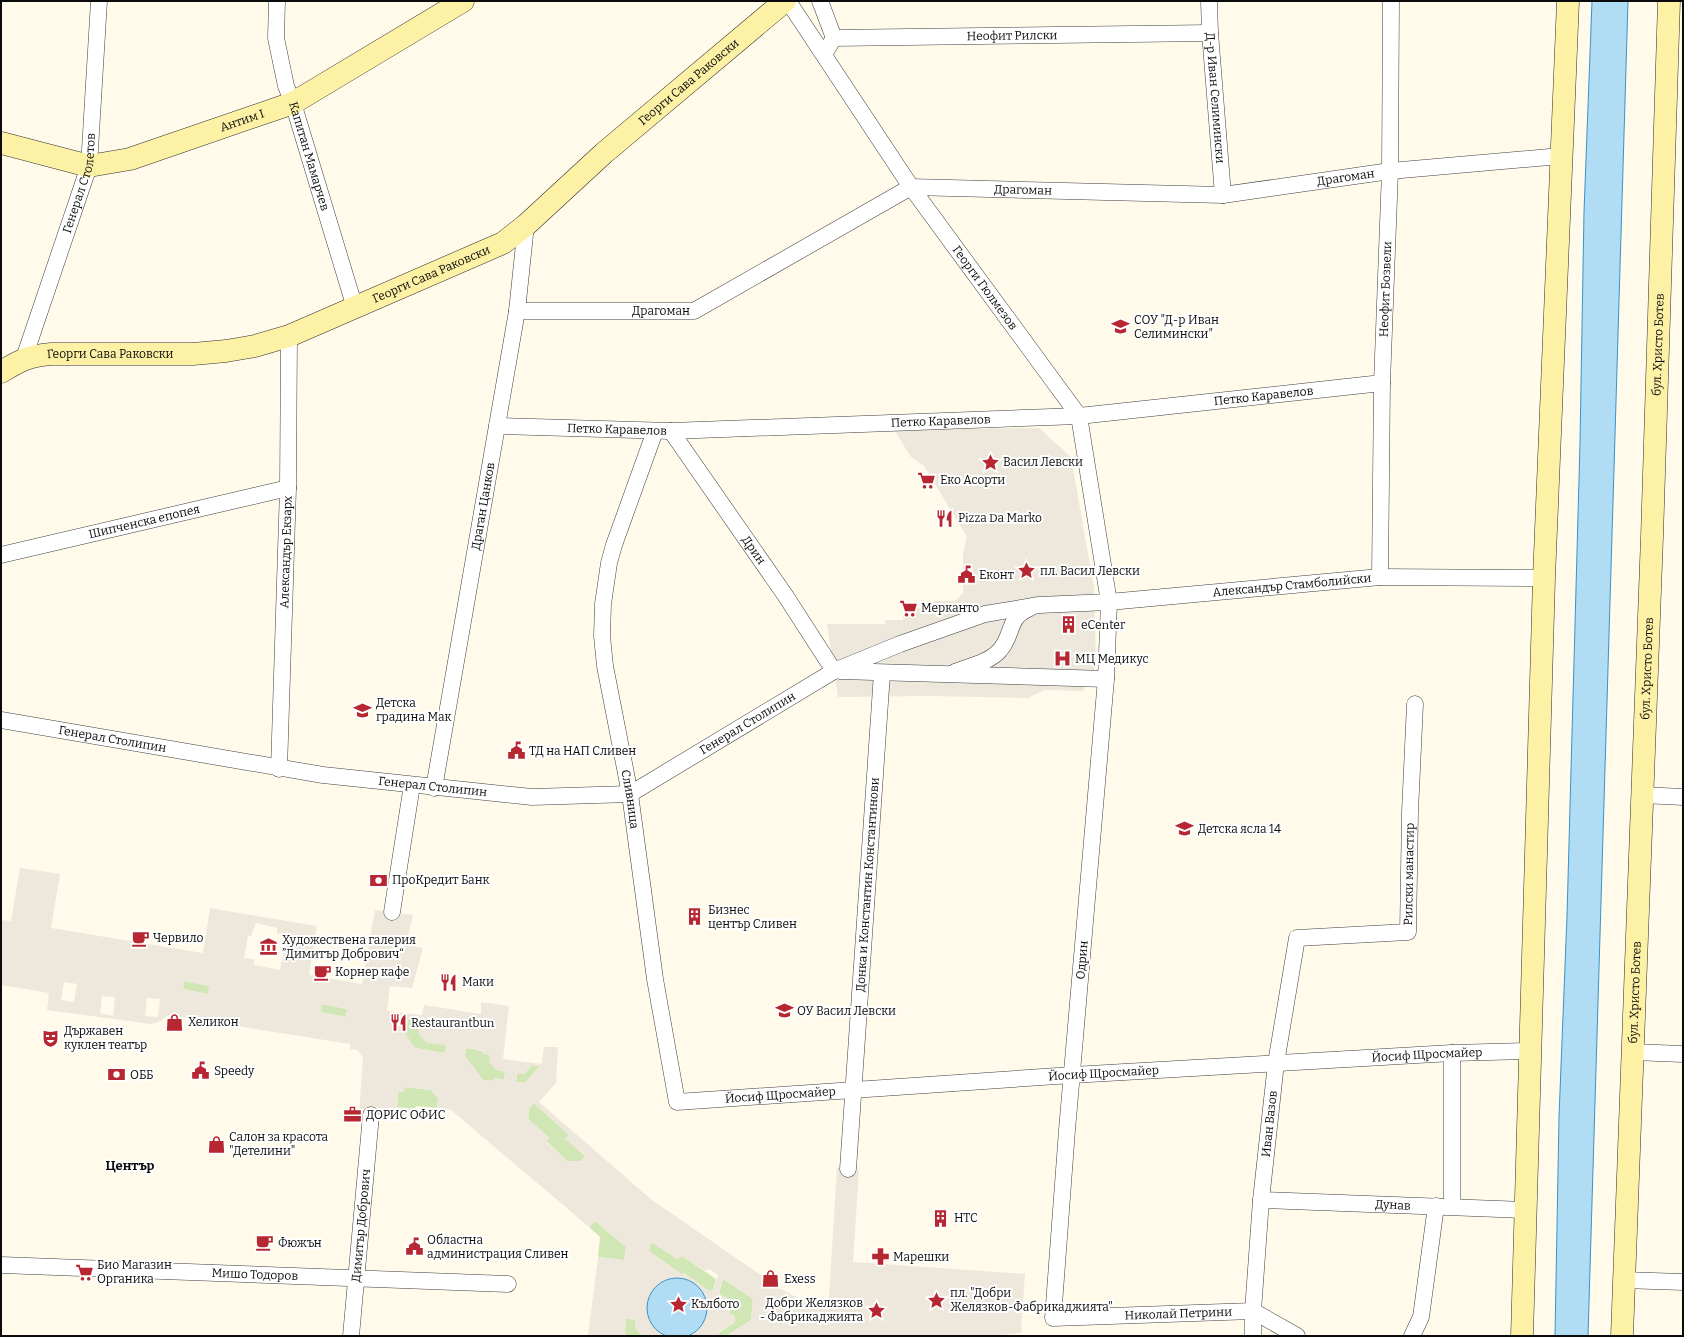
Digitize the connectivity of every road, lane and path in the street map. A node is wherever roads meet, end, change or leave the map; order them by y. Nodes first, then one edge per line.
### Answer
1 (99, 1) edge
2 (277, 1) edge
3 (463, 1) edge
4 (785, 1) edge
5 (788, 1) edge
6 (820, 1) edge
7 (1209, 1) edge
8 (1391, 1) edge
9 (1568, 1) edge
10 (1669, 1) edge
11 (1210, 33) junction
12 (834, 38) junction
13 (824, 54) junction
14 (293, 103) junction
15 (1, 143) edge
16 (1561, 156) junction
17 (89, 166) junction
18 (1390, 171) junction
19 (911, 187) junction
20 (1223, 195) junction
21 (526, 225) junction
22 (355, 308) junction
23 (517, 310) junction
24 (289, 336) junction
25 (24, 358) junction
26 (1, 372) edge
27 (1382, 383) junction
28 (1078, 416) junction
29 (497, 426) junction
30 (655, 431) junction
31 (671, 431) junction
32 (288, 488) junction
33 (1, 555) edge
34 (1380, 577) junction
35 (1544, 578) junction
36 (1108, 602) junction
37 (1039, 605) junction
38 (834, 671) junction
39 (882, 673) junction
40 (948, 675) junction
41 (1106, 679) junction
42 (1415, 704) dead end
43 (1, 720) edge
44 (278, 769) junction
45 (412, 785) junction
46 (434, 788) junction
47 (630, 794) junction
48 (1642, 795) junction
49 (1683, 797) edge
50 (392, 912) dead end
51 (1297, 938) joint
52 (1530, 1051) junction
53 (1632, 1052) junction
54 (1452, 1053) junction
55 (1683, 1054) edge
56 (1276, 1063) junction
57 (1072, 1075) junction
58 (853, 1090) junction
59 (676, 1102) joint
60 (371, 1115) dead end
61 (848, 1169) dead end
62 (1261, 1200) junction
63 (1436, 1206) junction
64 (1452, 1206) junction
65 (1525, 1210) junction
66 (1, 1265) edge
67 (357, 1279) junction
68 (1622, 1280) junction
69 (1683, 1282) edge
70 (508, 1284) dead end
71 (1253, 1311) junction
72 (1053, 1318) joint
73 (351, 1336) edge
74 (1253, 1336) edge
75 (1297, 1336) edge
76 (1412, 1336) edge
77 (1522, 1336) edge
78 (1622, 1336) edge

1 - 17 street, Генерал Столетов
2 - 14 street, Капитан Мамарчев
3 - 14 main road, Антим I
4 - 21 main road, Георги Сава Раковски
5 - 13 street, Георги Гюлмезов
6 - 12 street
7 - 11 street, Д-р Иван Селимински
8 - 18 street, Неофит Бозвели
9 - 16 main road
10 - 48 main road, бул. Христо Ботев
11 - 12 street, Неофит Рилски
11 - 20 street, Д-р Иван Селимински
12 - 13 street
13 - 19 street, Георги Гюлмезов
14 - 17 main road, Антим I
14 - 22 street, Капитан Мамарчев
15 - 17 main road, Антим I
16 - 18 street, Драгоман
16 - 35 main road
17 - 25 street, Генерал Столетов
18 - 20 street, Драгоман
18 - 27 street, Неофит Бозвели
19 - 20 street, Драгоман
19 - 23 street, Драгоман
19 - 28 street, Георги Гюлмезов
21 - 22 main road, Георги Сава Раковски
21 - 23 street, Драган Цанков
22 - 24 main road, Георги Сава Раковски
23 - 29 street, Драган Цанков
24 - 25 main road, Георги Сава Раковски
24 - 32 street, Александър Екзарх
25 - 26 main road, Георги Сава Раковски
27 - 28 street, Петко Каравелов
27 - 34 street, Неофит Бозвели
28 - 31 street, Петко Каравелов
28 - 36 street, Георги Гюлмезов
29 - 30 street, Петко Каравелов
29 - 46 street, Драган Цанков
30 - 31 street, Петко Каравелов
30 - 47 street, Сливница
31 - 38 street, Дрин
32 - 33 street, Шипченска епопея
32 - 44 street, Александър Екзарх
34 - 35 street, Александър Стамболийски
34 - 36 street, Александър Стамболийски
35 - 52 main road
36 - 37 street, Александър Стамболийски
36 - 41 street, Одрин
37 - 38 street, Генерал Столипин
37 - 40 street
38 - 39 street
38 - 47 street, Генерал Столипин
39 - 40 street
39 - 58 street, Донка и Константин Константинови
40 - 41 street
41 - 57 street, Одрин
42 - 51 street, Рилски манастир
43 - 44 street, Генерал Столипин
44 - 45 street, Генерал Столипин
45 - 46 street, Генерал Столипин
45 - 50 street
46 - 47 street, Генерал Столипин
47 - 59 street, Сливница
48 - 49 street
48 - 53 main road, бул. Христо Ботев
51 - 56 street, Иван Вазов
52 - 54 street, Йосиф Щросмайер
52 - 65 main road
53 - 55 street
53 - 68 main road, бул. Христо Ботев
54 - 56 street, Йосиф Щросмайер
54 - 64 street
56 - 57 street, Йосиф Щросмайер
56 - 62 street, Иван Вазов
57 - 58 street, Йосиф Щросмайер
57 - 72 street, Одрин
58 - 59 street, Йосиф Щросмайер
58 - 61 street, Донка и Константин Константинови
60 - 67 street, Димитър Добрович
62 - 63 street, Дунав
62 - 71 street, Иван Вазов
63 - 64 street, Дунав
63 - 76 street
64 - 65 street, Дунав
65 - 77 main road
66 - 67 street, Мишо Тодоров
67 - 70 street, Мишо Тодоров
67 - 73 street, Димитър Добрович
68 - 69 street
68 - 78 main road, бул. Христо Ботев
71 - 72 street, Николай Петрини
71 - 74 street, Иван Вазов
71 - 75 street

